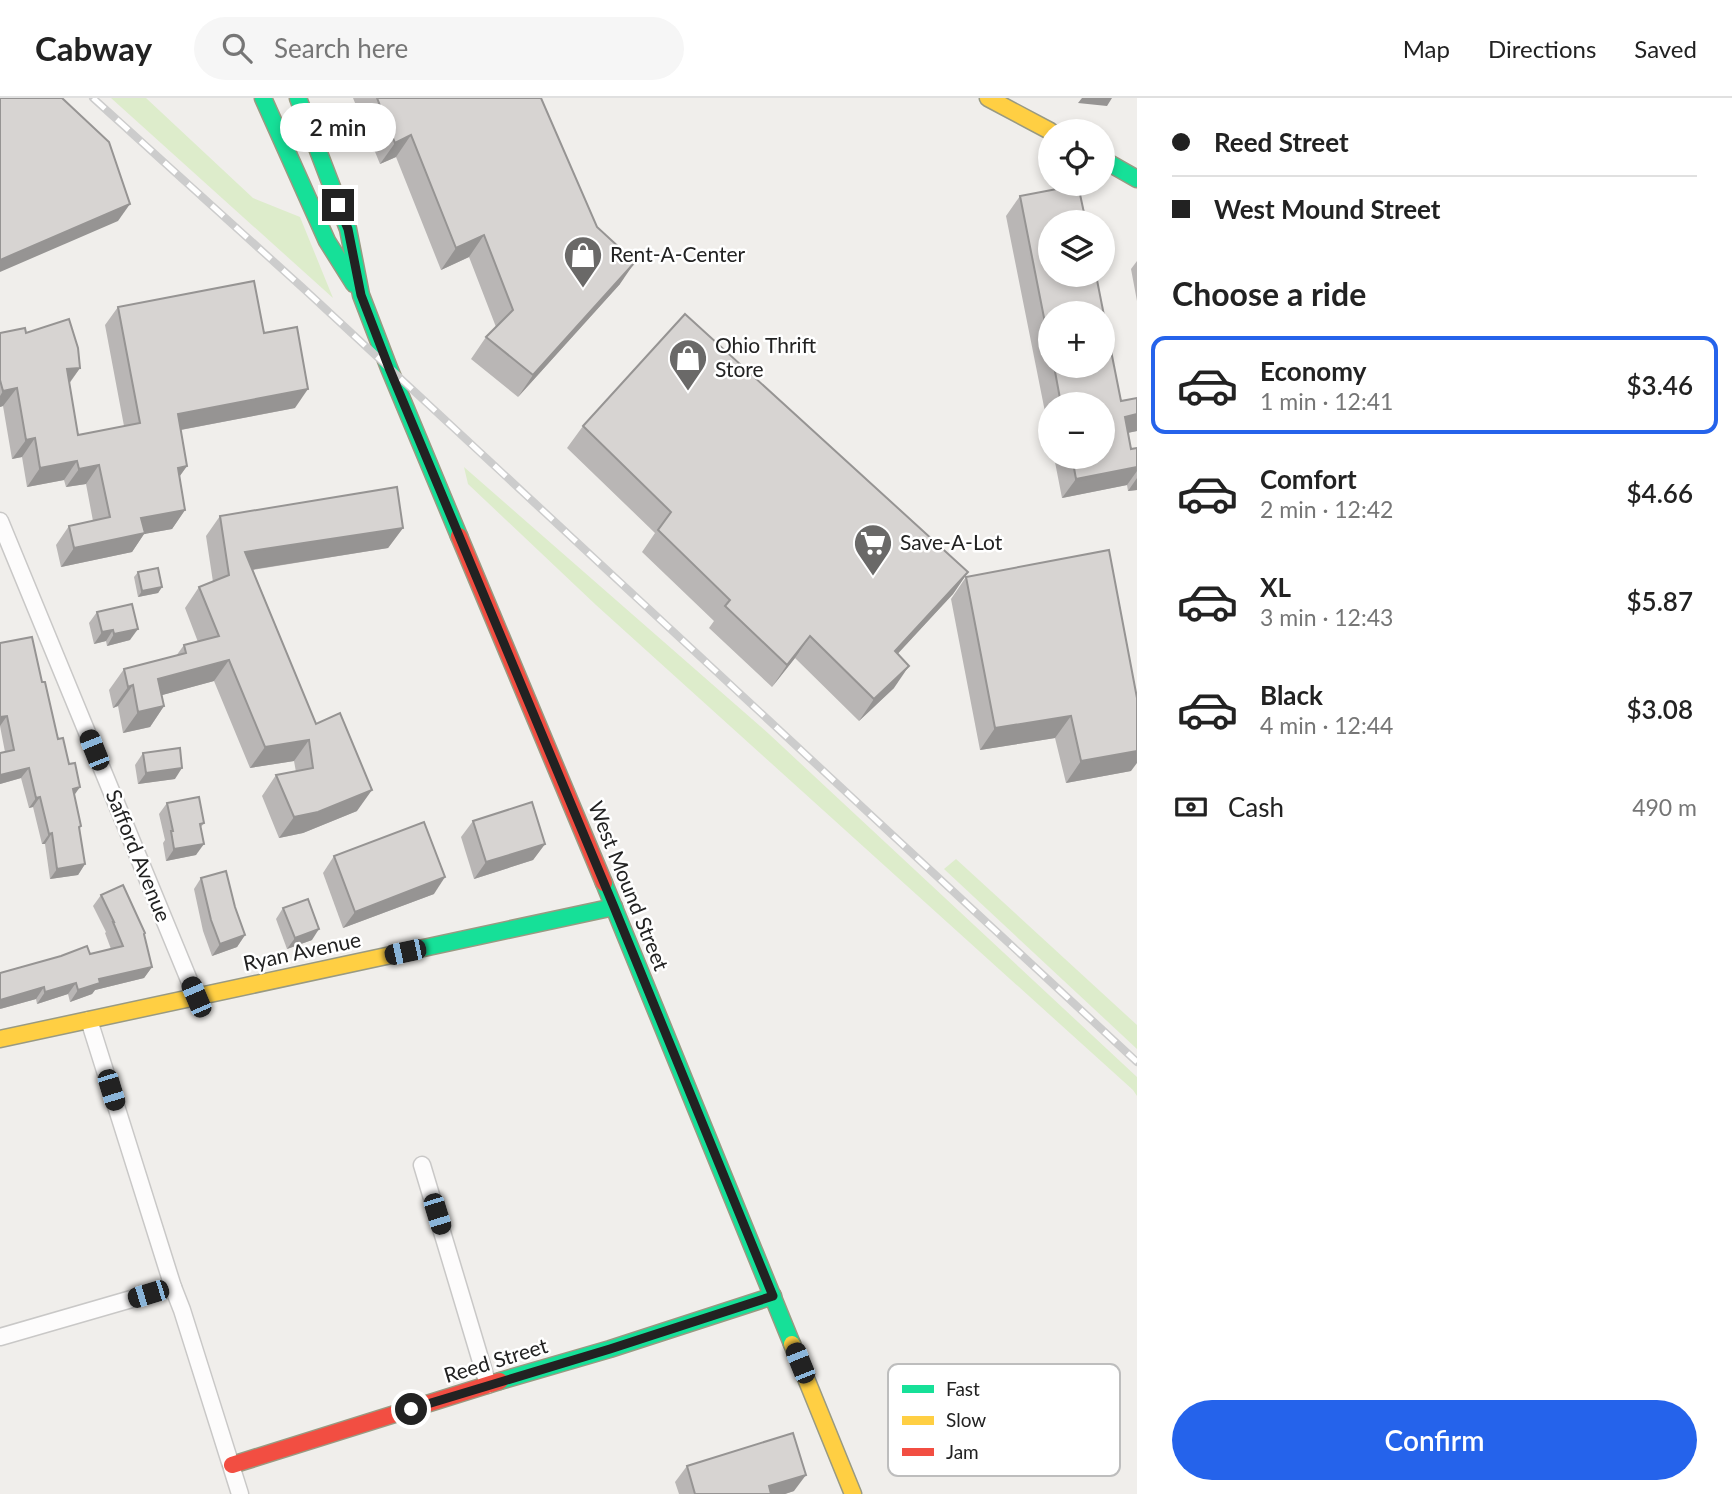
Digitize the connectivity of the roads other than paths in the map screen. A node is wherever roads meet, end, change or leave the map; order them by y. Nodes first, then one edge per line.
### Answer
1 (263, 98) edge
2 (299, 98) edge
3 (988, 98) edge
4 (1038, 125) edge
5 (1115, 166) edge
6 (1137, 179) edge
7 (361, 295) junction
8 (0, 521) edge
9 (614, 907) junction
10 (196, 997) junction
11 (89, 1020) junction
12 (0, 1040) edge
13 (422, 1165) dead end
14 (173, 1287) junction
15 (773, 1296) junction
16 (0, 1338) edge
17 (488, 1385) junction
18 (232, 1465) junction
19 (240, 1494) edge
20 (853, 1494) edge

1 - 7 street, West Mound Street
2 - 7 street, West Mound Street
3 - 4 street
5 - 6 street
7 - 9 street, West Mound Street
8 - 10 street, Safford Avenue
9 - 10 street, Ryan Avenue
9 - 15 street, West Mound Street
10 - 11 street, Ryan Avenue
11 - 12 street, Ryan Avenue
11 - 14 street
13 - 17 street
14 - 16 street
14 - 18 street
15 - 17 street, Reed Street
15 - 20 street, West Mound Street
17 - 18 street, Reed Street
18 - 19 street

